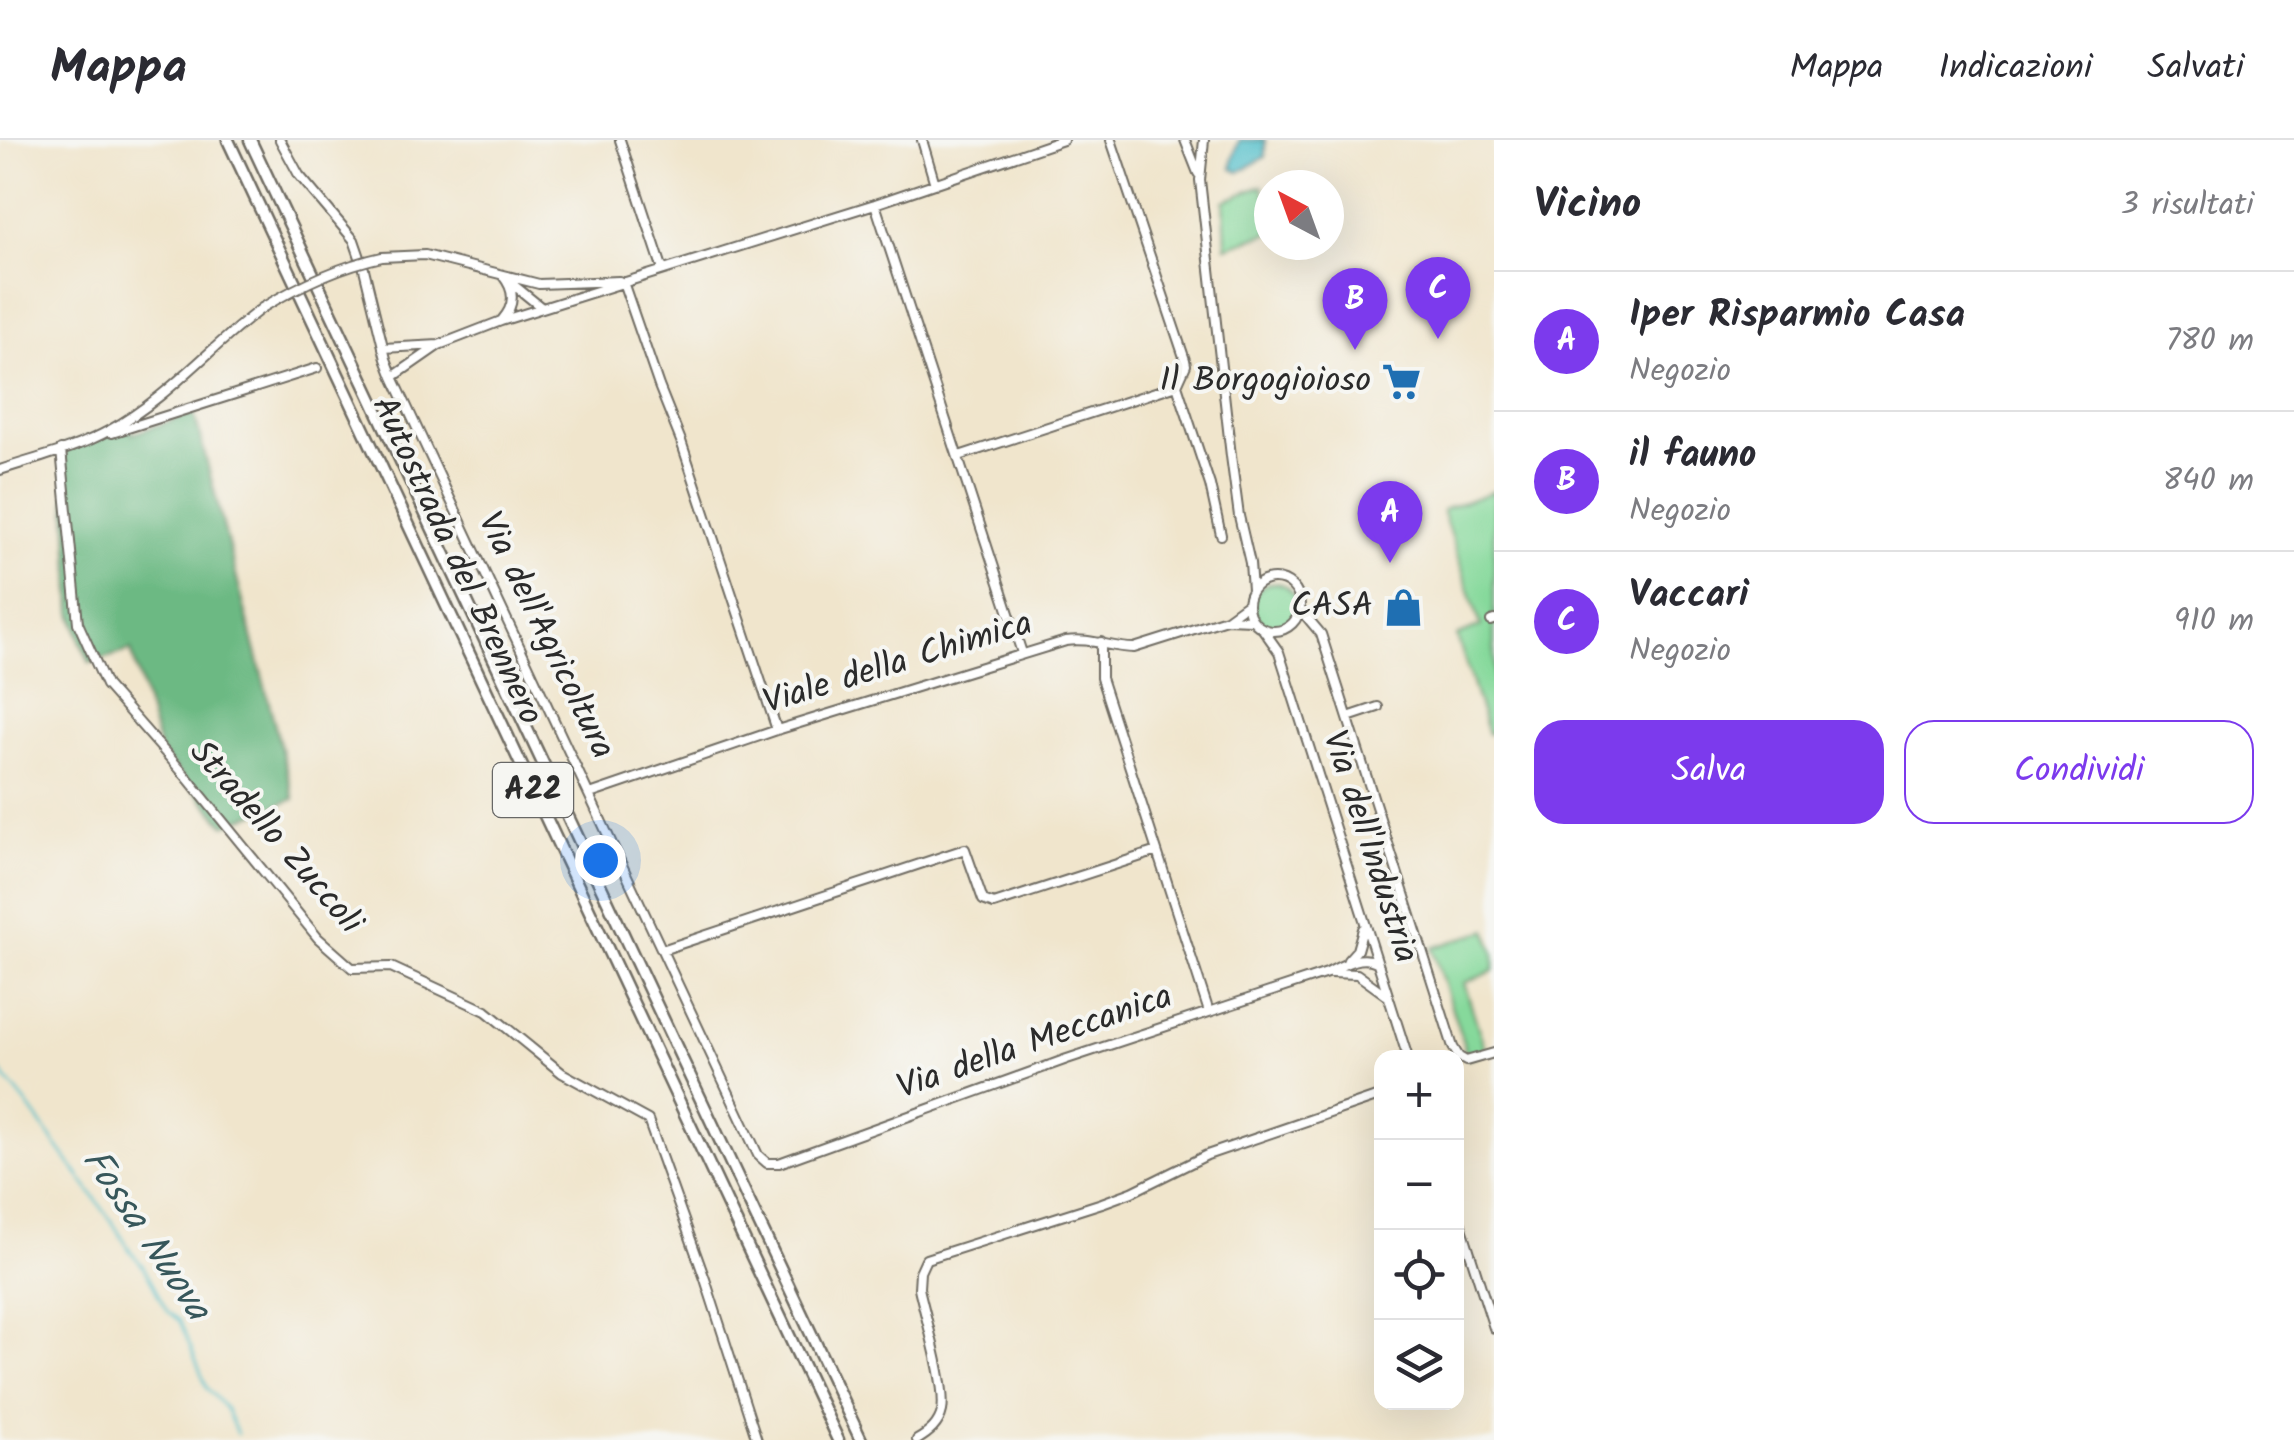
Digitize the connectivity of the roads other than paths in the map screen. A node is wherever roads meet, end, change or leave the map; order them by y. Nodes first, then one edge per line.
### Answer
1 (228, 140) edge
2 (250, 140) edge
3 (280, 140) edge
4 (620, 140) edge
5 (922, 140) edge
6 (1063, 140) edge
7 (1111, 140) edge
8 (1184, 140) edge
9 (1204, 140) edge
10 (1200, 180) junction
11 (934, 184) junction
12 (875, 204) junction
13 (663, 270) junction
14 (503, 276) junction
15 (623, 282) junction
16 (539, 284) junction
17 (570, 284) junction
18 (576, 297) junction
19 (542, 308) junction
20 (501, 321) junction
21 (439, 345) junction
22 (383, 348) junction
23 (317, 368) dead end
24 (393, 377) junction
25 (1177, 384) junction
26 (98, 436) junction
27 (61, 450) junction
28 (960, 456) junction
29 (0, 470) edge
30 (1221, 535) dead end
31 (1250, 563) junction
32 (1270, 579) junction
33 (1252, 590) junction
34 (1248, 603) junction
35 (1300, 609) junction
36 (1226, 619) junction
37 (1252, 620) junction
38 (1289, 626) junction
39 (1262, 628) junction
40 (1321, 634) junction
41 (1100, 642) junction
42 (1022, 652) junction
43 (1279, 652) junction
44 (1378, 707) dead end
45 (1348, 718) junction
46 (777, 730) junction
47 (590, 794) junction
48 (1157, 852) junction
49 (1363, 918) junction
50 (662, 950) junction
51 (1377, 962) junction
52 (1327, 973) junction
53 (1357, 974) junction
54 (1389, 999) junction
55 (1209, 1012) junction
56 (1405, 1050) edge
57 (1454, 1050) edge
58 (1494, 1053) edge
59 (1464, 1058) edge
60 (1374, 1097) edge
61 (763, 1160) joint
62 (1463, 1230) edge
63 (1494, 1328) edge
64 (757, 1440) edge
65 (838, 1440) edge
66 (861, 1440) edge
67 (917, 1440) edge

1 - 65 highway, Autostrada del Brennero / A22
2 - 66 highway, Autostrada del Brennero / A22
3 - 22 street, Via dell'Agricoltura
4 - 13 street
5 - 11 street
6 - 11 street
7 - 25 street
8 - 10 street
9 - 10 street
10 - 31 street
11 - 12 street
12 - 13 street
12 - 28 street
13 - 15 street
14 - 16 street
14 - 19 street
14 - 20 street
14 - 26 street, bridge
15 - 17 street
15 - 18 street
15 - 46 street
16 - 17 street
16 - 19 street
17 - 18 street
18 - 19 street
19 - 20 street
20 - 21 street
21 - 22 street
21 - 24 street
22 - 24 street, Via dell'Agricoltura
23 - 26 street
24 - 47 street, Via dell'Agricoltura
25 - 28 street
25 - 30 street
26 - 27 street
27 - 29 street
27 - 64 street, Stradello Zuccoli
28 - 42 street
31 - 32 street
31 - 33 street
32 - 33 street
32 - 35 street
33 - 34 street
34 - 36 street, Viale della Chimica
34 - 37 street
35 - 38 street
35 - 40 street
36 - 37 street, Viale della Chimica
36 - 41 street, Viale della Chimica
37 - 39 street
38 - 39 street
38 - 40 street
38 - 43 street
39 - 43 street, Via dell'Industria
40 - 45 street
41 - 42 street, Viale della Chimica
41 - 48 street
42 - 46 street, Viale della Chimica
43 - 49 street, Via dell'Industria
44 - 45 street
45 - 57 street
46 - 47 street, Viale della Chimica
47 - 50 street, Via dell'Agricoltura
48 - 50 street
48 - 55 street
49 - 51 street, Via dell'Industria
49 - 52 street, Via della Meccanica
50 - 61 street, Via dell'Agricoltura
51 - 52 street, Via della Meccanica
51 - 53 street
51 - 54 street, Via dell'Industria
52 - 53 street, Via della Meccanica
52 - 55 street, Via della Meccanica
53 - 54 street
54 - 56 street, Via dell'Industria
55 - 61 street, Via della Meccanica
58 - 59 street
60 - 67 street
62 - 63 street

